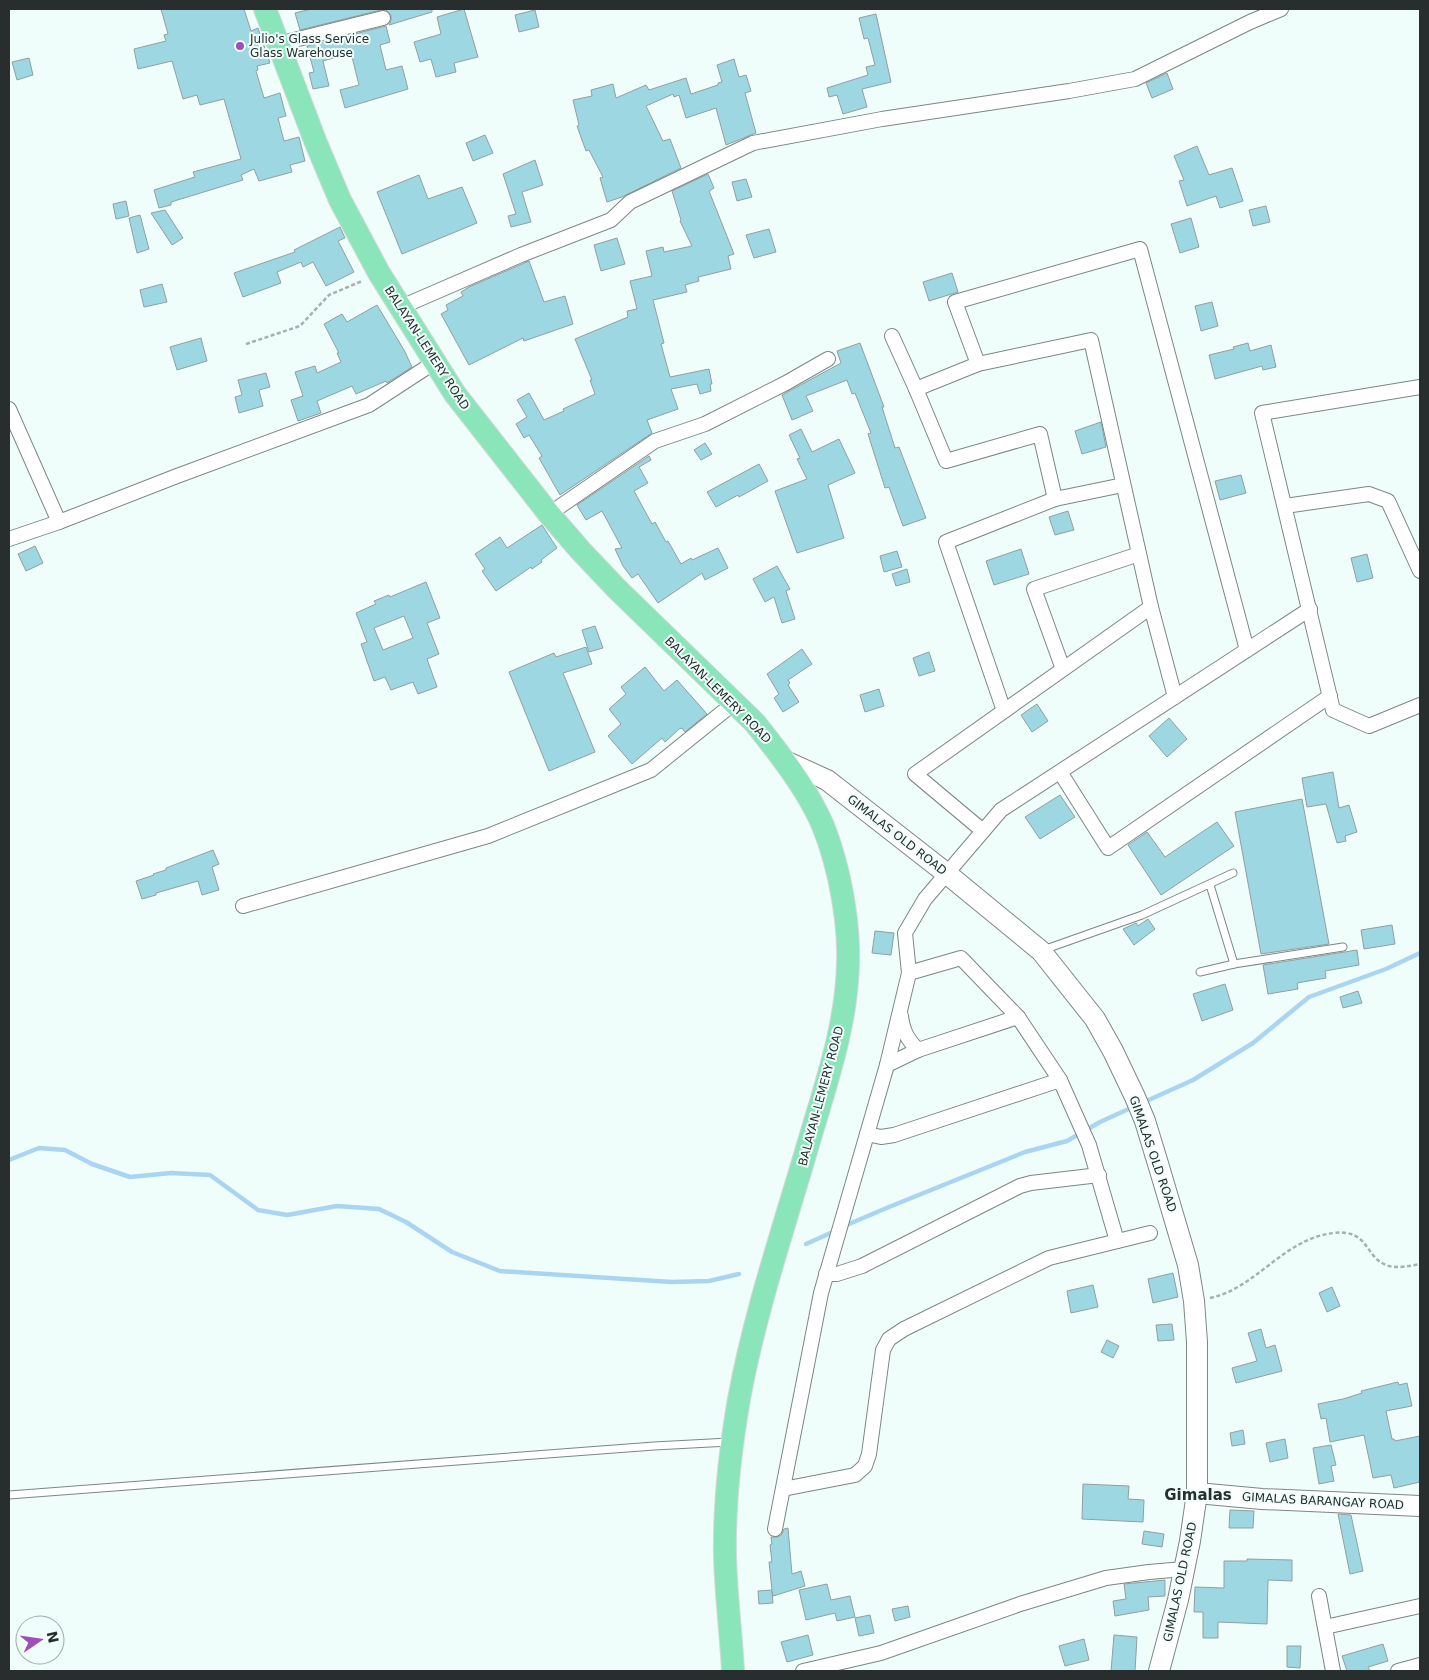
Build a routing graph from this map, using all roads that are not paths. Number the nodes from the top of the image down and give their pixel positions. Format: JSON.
{"nodes":[{"id":1,"x":265,"y":9,"type":"edge"},
{"id":2,"x":1281,"y":9,"type":"edge"},
{"id":3,"x":383,"y":18,"type":"dead end"},
{"id":4,"x":278,"y":44,"type":"junction"},
{"id":5,"x":401,"y":307,"type":"junction"},
{"id":6,"x":892,"y":336,"type":"dead end"},
{"id":7,"x":828,"y":359,"type":"dead end"},
{"id":8,"x":435,"y":362,"type":"junction"},
{"id":9,"x":978,"y":364,"type":"junction"},
{"id":10,"x":1420,"y":387,"type":"edge"},
{"id":11,"x":916,"y":389,"type":"junction"},
{"id":12,"x":9,"y":409,"type":"edge"},
{"id":13,"x":1123,"y":486,"type":"junction"},
{"id":14,"x":1055,"y":499,"type":"junction"},
{"id":15,"x":1284,"y":506,"type":"junction"},
{"id":16,"x":549,"y":514,"type":"junction"},
{"id":17,"x":59,"y":522,"type":"junction"},
{"id":18,"x":9,"y":539,"type":"edge"},
{"id":19,"x":1139,"y":554,"type":"junction"},
{"id":20,"x":1420,"y":571,"type":"edge"},
{"id":21,"x":1151,"y":608,"type":"junction"},
{"id":22,"x":1310,"y":609,"type":"junction"},
{"id":23,"x":1248,"y":650,"type":"junction"},
{"id":24,"x":1064,"y":669,"type":"junction"},
{"id":25,"x":1330,"y":696,"type":"junction"},
{"id":26,"x":1175,"y":697,"type":"junction"},
{"id":27,"x":734,"y":703,"type":"junction"},
{"id":28,"x":1420,"y":705,"type":"edge"},
{"id":29,"x":1004,"y":711,"type":"junction"},
{"id":30,"x":783,"y":760,"type":"junction"},
{"id":31,"x":1060,"y":772,"type":"junction"},
{"id":32,"x":983,"y":831,"type":"junction"},
{"id":33,"x":1233,"y":873,"type":"dead end"},
{"id":34,"x":946,"y":874,"type":"junction"},
{"id":35,"x":1210,"y":885,"type":"junction"},
{"id":36,"x":243,"y":906,"type":"dead end"},
{"id":37,"x":1342,"y":947,"type":"dead end"},
{"id":38,"x":1041,"y":951,"type":"junction"},
{"id":39,"x":1234,"y":964,"type":"junction"},
{"id":40,"x":908,"y":972,"type":"junction"},
{"id":41,"x":1200,"y":972,"type":"dead end"},
{"id":42,"x":900,"y":1010,"type":"junction"},
{"id":43,"x":1018,"y":1017,"type":"junction"},
{"id":44,"x":918,"y":1050,"type":"junction"},
{"id":45,"x":887,"y":1065,"type":"junction"},
{"id":46,"x":1060,"y":1080,"type":"junction"},
{"id":47,"x":867,"y":1134,"type":"junction"},
{"id":48,"x":1098,"y":1175,"type":"junction"},
{"id":49,"x":1150,"y":1233,"type":"dead end"},
{"id":50,"x":1117,"y":1241,"type":"junction"},
{"id":51,"x":826,"y":1274,"type":"junction"},
{"id":52,"x":733,"y":1442,"type":"junction"},
{"id":53,"x":782,"y":1489,"type":"junction"},
{"id":54,"x":1197,"y":1492,"type":"junction"},
{"id":55,"x":9,"y":1496,"type":"edge"},
{"id":56,"x":1420,"y":1506,"type":"edge"},
{"id":57,"x":775,"y":1529,"type":"dead end"},
{"id":58,"x":1184,"y":1569,"type":"junction"},
{"id":59,"x":1319,"y":1596,"type":"dead end"},
{"id":60,"x":1420,"y":1606,"type":"edge"},
{"id":61,"x":1325,"y":1627,"type":"junction"},
{"id":62,"x":1420,"y":1665,"type":"edge"},
{"id":63,"x":733,"y":1671,"type":"edge"},
{"id":64,"x":803,"y":1671,"type":"edge"},
{"id":65,"x":1159,"y":1671,"type":"edge"},
{"id":66,"x":1333,"y":1671,"type":"edge"},
{"id":67,"x":1398,"y":1671,"type":"edge"}],
"edges":[{"from":1,"to":4,"type":"main road","name":"BALAYAN-LEMERY ROAD"},
{"from":2,"to":5,"type":"street"},
{"from":3,"to":4,"type":"street"},
{"from":4,"to":5,"type":"main road","name":"BALAYAN-LEMERY ROAD"},
{"from":5,"to":8,"type":"main road","name":"BALAYAN-LEMERY ROAD"},
{"from":6,"to":11,"type":"street"},
{"from":7,"to":16,"type":"street"},
{"from":8,"to":16,"type":"main road","name":"BALAYAN-LEMERY ROAD"},
{"from":8,"to":17,"type":"street"},
{"from":9,"to":11,"type":"street"},
{"from":9,"to":13,"type":"street"},
{"from":9,"to":23,"type":"street"},
{"from":10,"to":15,"type":"street"},
{"from":11,"to":14,"type":"street"},
{"from":12,"to":17,"type":"street"},
{"from":13,"to":14,"type":"street"},
{"from":13,"to":19,"type":"street"},
{"from":14,"to":29,"type":"street"},
{"from":15,"to":20,"type":"street"},
{"from":15,"to":22,"type":"street"},
{"from":16,"to":27,"type":"main road","name":"BALAYAN-LEMERY ROAD"},
{"from":17,"to":18,"type":"street"},
{"from":19,"to":21,"type":"street"},
{"from":19,"to":24,"type":"street"},
{"from":21,"to":24,"type":"street"},
{"from":21,"to":26,"type":"street"},
{"from":22,"to":23,"type":"street"},
{"from":22,"to":25,"type":"street"},
{"from":23,"to":26,"type":"street"},
{"from":24,"to":29,"type":"street"},
{"from":25,"to":28,"type":"street"},
{"from":25,"to":31,"type":"street"},
{"from":26,"to":31,"type":"street"},
{"from":27,"to":30,"type":"main road","name":"BALAYAN-LEMERY ROAD"},
{"from":27,"to":36,"type":"street"},
{"from":29,"to":32,"type":"street"},
{"from":30,"to":34,"type":"street","name":"GIMALAS OLD ROAD"},
{"from":30,"to":52,"type":"main road","name":"BALAYAN-LEMERY ROAD"},
{"from":31,"to":32,"type":"street"},
{"from":32,"to":34,"type":"street"},
{"from":33,"to":35,"type":"lane"},
{"from":34,"to":38,"type":"street","name":"GIMALAS OLD ROAD"},
{"from":34,"to":40,"type":"street"},
{"from":35,"to":38,"type":"lane"},
{"from":35,"to":39,"type":"lane"},
{"from":37,"to":39,"type":"lane"},
{"from":38,"to":54,"type":"street","name":"GIMALAS OLD ROAD"},
{"from":39,"to":41,"type":"lane"},
{"from":40,"to":42,"type":"street"},
{"from":40,"to":43,"type":"street"},
{"from":42,"to":44,"type":"street"},
{"from":42,"to":45,"type":"street"},
{"from":43,"to":44,"type":"street"},
{"from":43,"to":46,"type":"street"},
{"from":44,"to":45,"type":"street"},
{"from":45,"to":47,"type":"street"},
{"from":46,"to":47,"type":"street"},
{"from":46,"to":48,"type":"street"},
{"from":47,"to":51,"type":"street"},
{"from":48,"to":50,"type":"street"},
{"from":48,"to":51,"type":"street"},
{"from":49,"to":50,"type":"street"},
{"from":50,"to":53,"type":"street"},
{"from":51,"to":53,"type":"street"},
{"from":52,"to":55,"type":"lane"},
{"from":52,"to":63,"type":"main road","name":"BALAYAN-LEMERY ROAD"},
{"from":53,"to":57,"type":"street"},
{"from":54,"to":56,"type":"street","name":"GIMALAS BARANGAY ROAD"},
{"from":54,"to":58,"type":"street","name":"GIMALAS OLD ROAD"},
{"from":58,"to":64,"type":"street"},
{"from":58,"to":65,"type":"street","name":"GIMALAS OLD ROAD"},
{"from":59,"to":61,"type":"street"},
{"from":60,"to":61,"type":"street"},
{"from":61,"to":66,"type":"street"},
{"from":62,"to":67,"type":"street"}]}
